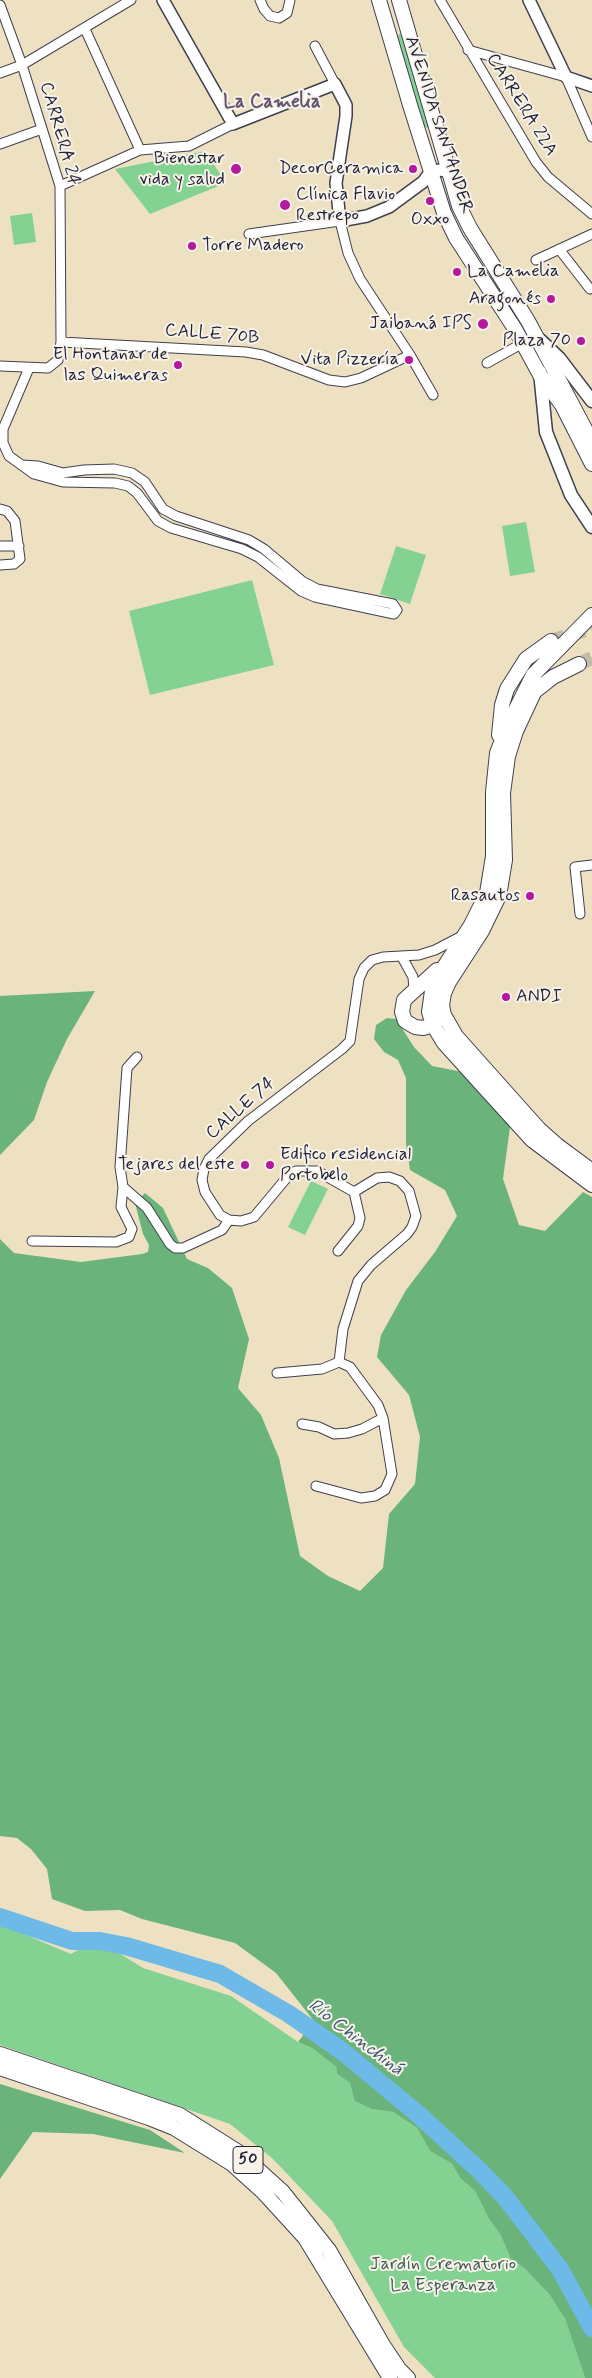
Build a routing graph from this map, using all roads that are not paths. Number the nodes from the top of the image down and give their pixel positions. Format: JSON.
{"nodes":[{"id":1,"x":131,"y":0,"type":"edge"},
{"id":2,"x":163,"y":0,"type":"edge"},
{"id":3,"x":260,"y":0,"type":"edge"},
{"id":4,"x":290,"y":0,"type":"edge"},
{"id":5,"x":380,"y":0,"type":"edge"},
{"id":6,"x":399,"y":0,"type":"edge"},
{"id":7,"x":440,"y":0,"type":"edge"},
{"id":8,"x":529,"y":0,"type":"edge"},
{"id":9,"x":0,"y":5,"type":"edge"},
{"id":10,"x":85,"y":29,"type":"junction"},
{"id":11,"x":315,"y":46,"type":"dead end"},
{"id":12,"x":468,"y":50,"type":"junction"},
{"id":13,"x":22,"y":65,"type":"junction"},
{"id":14,"x":0,"y":73,"type":"edge"},
{"id":15,"x":566,"y":77,"type":"junction"},
{"id":16,"x":335,"y":84,"type":"junction"},
{"id":17,"x":592,"y":86,"type":"edge"},
{"id":18,"x":233,"y":124,"type":"junction"},
{"id":19,"x":42,"y":129,"type":"junction"},
{"id":20,"x":592,"y":137,"type":"edge"},
{"id":21,"x":0,"y":144,"type":"edge"},
{"id":22,"x":140,"y":150,"type":"junction"},
{"id":23,"x":448,"y":172,"type":"junction"},
{"id":24,"x":430,"y":178,"type":"junction"},
{"id":25,"x":60,"y":186,"type":"junction"},
{"id":26,"x":592,"y":214,"type":"edge"},
{"id":27,"x":340,"y":221,"type":"junction"},
{"id":28,"x":249,"y":234,"type":"dead end"},
{"id":29,"x":592,"y":234,"type":"edge"},
{"id":30,"x":559,"y":249,"type":"junction"},
{"id":31,"x":536,"y":260,"type":"dead end"},
{"id":32,"x":590,"y":289,"type":"dead end"},
{"id":33,"x":535,"y":334,"type":"junction"},
{"id":34,"x":61,"y":342,"type":"junction"},
{"id":35,"x":523,"y":343,"type":"junction"},
{"id":36,"x":410,"y":355,"type":"junction"},
{"id":37,"x":487,"y":363,"type":"dead end"},
{"id":38,"x":0,"y":366,"type":"edge"},
{"id":39,"x":29,"y":368,"type":"junction"},
{"id":40,"x":540,"y":372,"type":"junction"},
{"id":41,"x":433,"y":395,"type":"dead end"},
{"id":42,"x":592,"y":401,"type":"edge"},
{"id":43,"x":592,"y":442,"type":"edge"},
{"id":44,"x":592,"y":464,"type":"edge"},
{"id":45,"x":22,"y":465,"type":"junction"},
{"id":46,"x":0,"y":509,"type":"edge"},
{"id":47,"x":592,"y":527,"type":"edge"},
{"id":48,"x":0,"y":546,"type":"edge"},
{"id":49,"x":19,"y":546,"type":"junction"},
{"id":50,"x":0,"y":565,"type":"edge"},
{"id":51,"x":592,"y":615,"type":"edge"},
{"id":52,"x":592,"y":628,"type":"edge"},
{"id":53,"x":551,"y":641,"type":"tunnel mouth"},
{"id":54,"x":579,"y":664,"type":"tunnel mouth"},
{"id":55,"x":534,"y":692,"type":"junction"},
{"id":56,"x":497,"y":753,"type":"junction"},
{"id":57,"x":592,"y":865,"type":"edge"},
{"id":58,"x":580,"y":914,"type":"dead end"},
{"id":59,"x":463,"y":936,"type":"junction"},
{"id":60,"x":402,"y":957,"type":"junction"},
{"id":61,"x":443,"y":965,"type":"junction"},
{"id":62,"x":414,"y":990,"type":"junction"},
{"id":63,"x":444,"y":1015,"type":"junction"},
{"id":64,"x":433,"y":1026,"type":"junction"},
{"id":65,"x":137,"y":1057,"type":"dead end"},
{"id":66,"x":592,"y":1170,"type":"edge"},
{"id":67,"x":592,"y":1185,"type":"edge"},
{"id":68,"x":123,"y":1187,"type":"junction"},
{"id":69,"x":354,"y":1192,"type":"junction"},
{"id":70,"x":229,"y":1220,"type":"junction"},
{"id":71,"x":32,"y":1241,"type":"dead end"},
{"id":72,"x":338,"y":1250,"type":"dead end"},
{"id":73,"x":339,"y":1362,"type":"junction"},
{"id":74,"x":277,"y":1373,"type":"dead end"},
{"id":75,"x":383,"y":1418,"type":"junction"},
{"id":76,"x":302,"y":1424,"type":"dead end"},
{"id":77,"x":316,"y":1486,"type":"dead end"},
{"id":78,"x":0,"y":2054,"type":"edge"},
{"id":79,"x":0,"y":2068,"type":"edge"},
{"id":80,"x":390,"y":2378,"type":"edge"},
{"id":81,"x":408,"y":2378,"type":"edge"}],
"edges":[{"from":1,"to":10,"type":"street"},
{"from":2,"to":18,"type":"street"},
{"from":3,"to":4,"type":"street"},
{"from":5,"to":24,"type":"main road","name":"AVENIDA SANTANDER"},
{"from":6,"to":23,"type":"main road","name":"AVENIDA SANTANDER"},
{"from":7,"to":12,"type":"street","name":"CARRERA 22A"},
{"from":8,"to":15,"type":"street"},
{"from":9,"to":13,"type":"street","name":"CARRERA 24"},
{"from":10,"to":13,"type":"street"},
{"from":10,"to":22,"type":"street"},
{"from":11,"to":16,"type":"street"},
{"from":12,"to":15,"type":"street"},
{"from":12,"to":26,"type":"street","name":"CARRERA 22A"},
{"from":13,"to":14,"type":"street"},
{"from":13,"to":19,"type":"street","name":"CARRERA 24"},
{"from":15,"to":17,"type":"street"},
{"from":15,"to":20,"type":"street"},
{"from":16,"to":18,"type":"street"},
{"from":16,"to":27,"type":"street"},
{"from":18,"to":22,"type":"street"},
{"from":19,"to":21,"type":"street"},
{"from":19,"to":25,"type":"street","name":"CARRERA 24"},
{"from":22,"to":25,"type":"street"},
{"from":23,"to":24,"type":"street"},
{"from":23,"to":33,"type":"main road","name":"AVENIDA SANTANDER"},
{"from":24,"to":27,"type":"street"},
{"from":24,"to":35,"type":"main road","name":"AVENIDA SANTANDER"},
{"from":25,"to":34,"type":"street","name":"CARRERA 24"},
{"from":27,"to":28,"type":"street"},
{"from":27,"to":36,"type":"street"},
{"from":29,"to":30,"type":"street"},
{"from":30,"to":31,"type":"street"},
{"from":30,"to":32,"type":"street"},
{"from":33,"to":42,"type":"main road","name":"AVENIDA SANTANDER"},
{"from":33,"to":43,"type":"main road"},
{"from":34,"to":36,"type":"street","name":"CALLE 70B"},
{"from":34,"to":39,"type":"street","name":"CARRERA 24"},
{"from":35,"to":37,"type":"street"},
{"from":35,"to":40,"type":"main road","name":"AVENIDA SANTANDER"},
{"from":36,"to":41,"type":"street"},
{"from":38,"to":39,"type":"street"},
{"from":39,"to":45,"type":"street"},
{"from":40,"to":44,"type":"main road"},
{"from":40,"to":47,"type":"main road","name":"AVENIDA SANTANDER"},
{"from":45,"to":45,"type":"street"},
{"from":46,"to":49,"type":"street"},
{"from":48,"to":49,"type":"street"},
{"from":49,"to":50,"type":"street"},
{"from":51,"to":56,"type":"main road"},
{"from":52,"to":55,"type":"main road"},
{"from":53,"to":56,"type":"main road"},
{"from":54,"to":55,"type":"main road"},
{"from":55,"to":63,"type":"main road"},
{"from":56,"to":59,"type":"main road"},
{"from":57,"to":58,"type":"street"},
{"from":59,"to":60,"type":"street","name":"CALLE 74"},
{"from":59,"to":61,"type":"main road"},
{"from":60,"to":62,"type":"street"},
{"from":60,"to":70,"type":"street","name":"CALLE 74"},
{"from":61,"to":62,"type":"main road"},
{"from":61,"to":64,"type":"main road"},
{"from":62,"to":64,"type":"main road"},
{"from":63,"to":64,"type":"main road"},
{"from":63,"to":66,"type":"main road"},
{"from":64,"to":67,"type":"main road"},
{"from":65,"to":68,"type":"street"},
{"from":68,"to":70,"type":"street"},
{"from":68,"to":71,"type":"street"},
{"from":69,"to":70,"type":"street"},
{"from":69,"to":72,"type":"street"},
{"from":69,"to":73,"type":"street"},
{"from":73,"to":74,"type":"street"},
{"from":73,"to":75,"type":"street"},
{"from":75,"to":76,"type":"street"},
{"from":75,"to":77,"type":"street"},
{"from":78,"to":81,"type":"main road","number":"50"},
{"from":79,"to":80,"type":"main road","number":"50"}]}
